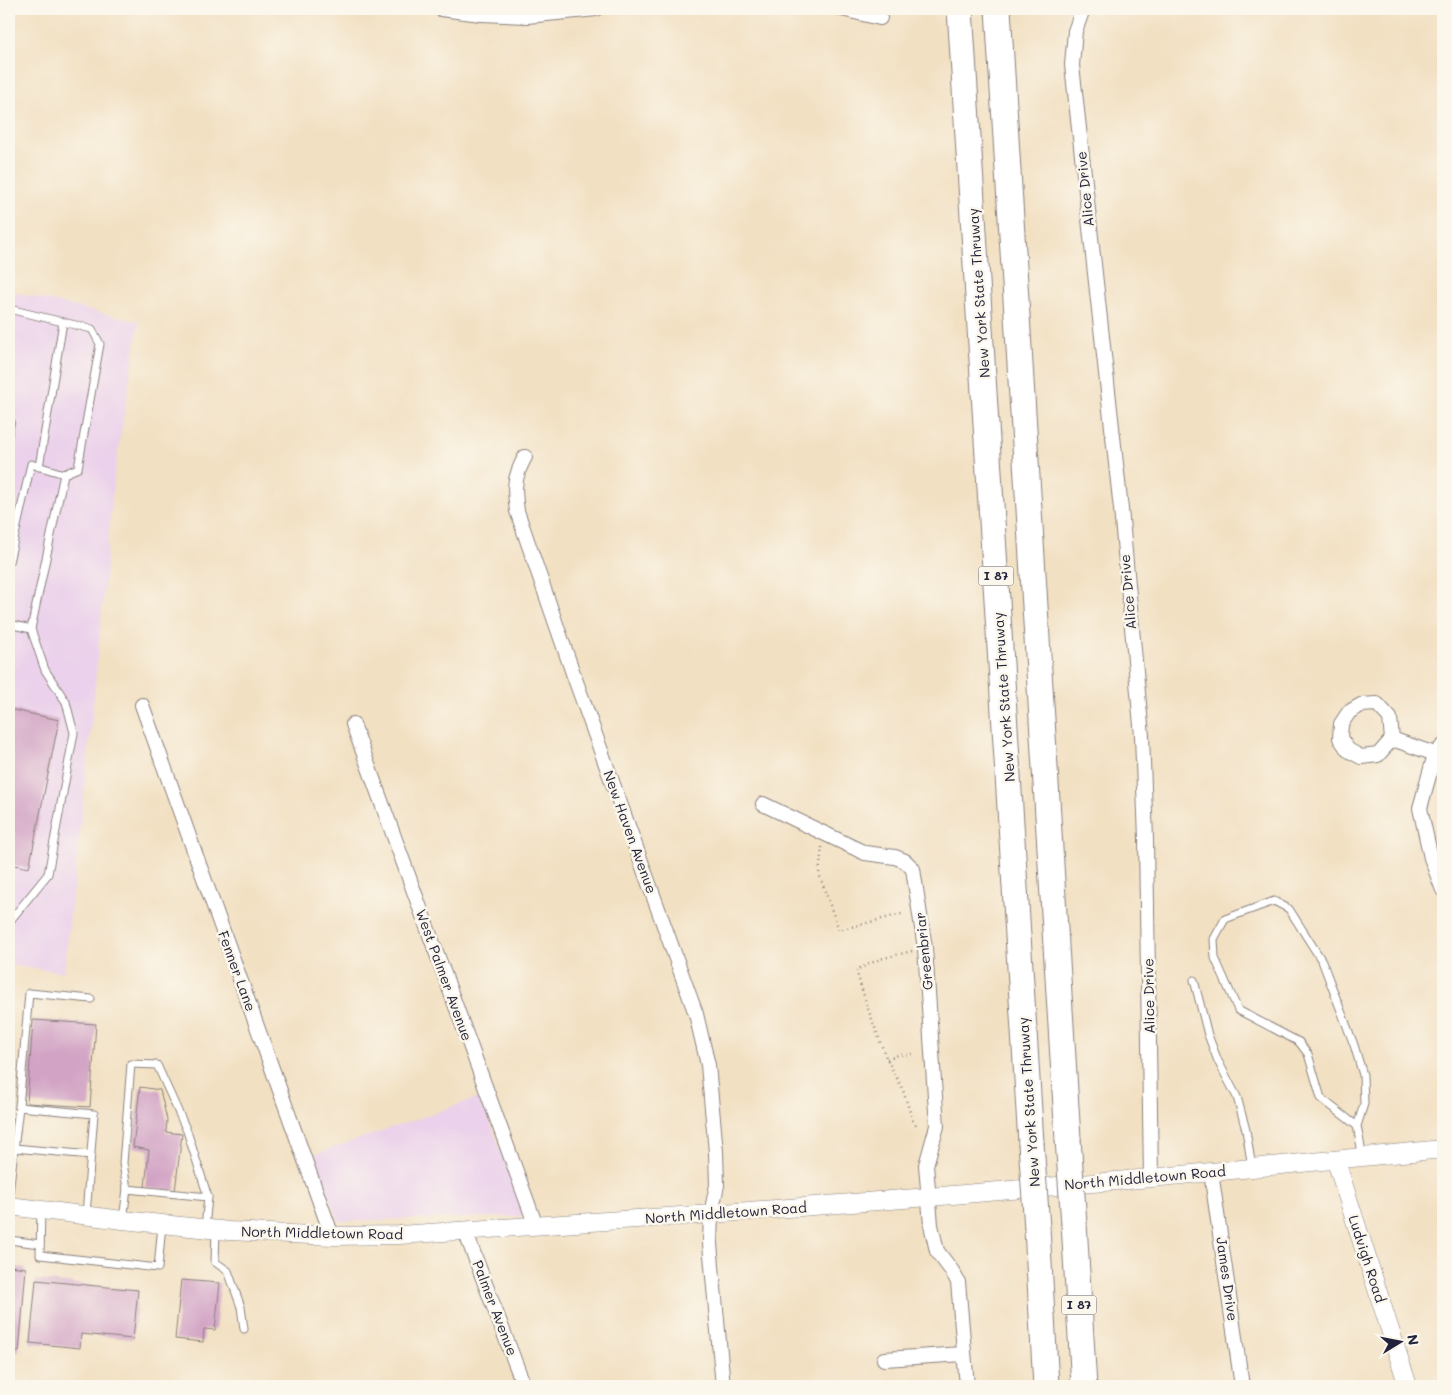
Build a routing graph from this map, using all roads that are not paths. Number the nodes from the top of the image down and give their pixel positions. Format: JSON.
{"nodes":[{"id":1,"x":441,"y":9,"type":"edge"},
{"id":2,"x":596,"y":9,"type":"edge"},
{"id":3,"x":842,"y":9,"type":"edge"},
{"id":4,"x":960,"y":9,"type":"edge"},
{"id":5,"x":998,"y":9,"type":"edge"},
{"id":6,"x":1083,"y":9,"type":"edge"},
{"id":7,"x":880,"y":18,"type":"dead end"},
{"id":8,"x":9,"y":309,"type":"edge"},
{"id":9,"x":63,"y":322,"type":"junction"},
{"id":10,"x":525,"y":457,"type":"dead end"},
{"id":11,"x":39,"y":467,"type":"junction"},
{"id":12,"x":64,"y":474,"type":"junction"},
{"id":13,"x":9,"y":562,"type":"edge"},
{"id":14,"x":9,"y":624,"type":"edge"},
{"id":15,"x":31,"y":629,"type":"junction"},
{"id":16,"x":142,"y":705,"type":"dead end"},
{"id":17,"x":352,"y":724,"type":"dead end"},
{"id":18,"x":1392,"y":739,"type":"dead end"},
{"id":19,"x":1439,"y":750,"type":"edge"},
{"id":20,"x":763,"y":804,"type":"dead end"},
{"id":21,"x":1443,"y":890,"type":"edge"},
{"id":22,"x":9,"y":922,"type":"edge"},
{"id":23,"x":1194,"y":980,"type":"dead end"},
{"id":24,"x":91,"y":999,"type":"dead end"},
{"id":25,"x":19,"y":1107,"type":"junction"},
{"id":26,"x":1358,"y":1126,"type":"junction"},
{"id":27,"x":14,"y":1148,"type":"junction"},
{"id":28,"x":1443,"y":1149,"type":"edge"},
{"id":29,"x":91,"y":1155,"type":"junction"},
{"id":30,"x":1363,"y":1158,"type":"junction"},
{"id":31,"x":1336,"y":1160,"type":"junction"},
{"id":32,"x":1252,"y":1169,"type":"junction"},
{"id":33,"x":1211,"y":1172,"type":"junction"},
{"id":34,"x":1151,"y":1178,"type":"junction"},
{"id":35,"x":127,"y":1189,"type":"junction"},
{"id":36,"x":9,"y":1193,"type":"edge"},
{"id":37,"x":208,"y":1197,"type":"junction"},
{"id":38,"x":929,"y":1198,"type":"junction"},
{"id":39,"x":9,"y":1206,"type":"edge"},
{"id":40,"x":41,"y":1210,"type":"junction"},
{"id":41,"x":711,"y":1214,"type":"junction"},
{"id":42,"x":86,"y":1215,"type":"junction"},
{"id":43,"x":123,"y":1220,"type":"junction"},
{"id":44,"x":162,"y":1224,"type":"junction"},
{"id":45,"x":536,"y":1226,"type":"junction"},
{"id":46,"x":210,"y":1229,"type":"junction"},
{"id":47,"x":465,"y":1231,"type":"junction"},
{"id":48,"x":332,"y":1236,"type":"junction"},
{"id":49,"x":9,"y":1240,"type":"edge"},
{"id":50,"x":40,"y":1244,"type":"junction"},
{"id":51,"x":244,"y":1329,"type":"dead end"},
{"id":52,"x":964,"y":1354,"type":"junction"},
{"id":53,"x":884,"y":1359,"type":"dead end"},
{"id":54,"x":524,"y":1386,"type":"edge"},
{"id":55,"x":723,"y":1386,"type":"edge"},
{"id":56,"x":967,"y":1386,"type":"edge"},
{"id":57,"x":1046,"y":1386,"type":"edge"},
{"id":58,"x":1084,"y":1386,"type":"edge"},
{"id":59,"x":1242,"y":1386,"type":"edge"},
{"id":60,"x":1408,"y":1386,"type":"edge"}],
"edges":[{"from":1,"to":2,"type":"street"},
{"from":3,"to":7,"type":"street"},
{"from":4,"to":57,"type":"highway","name":"New York State Thruway","number":"I 87","bridge":true},
{"from":5,"to":58,"type":"highway","number":"I 87","bridge":true},
{"from":6,"to":34,"type":"street","name":"Alice Drive"},
{"from":8,"to":9,"type":"lane"},
{"from":9,"to":11,"type":"lane"},
{"from":9,"to":12,"type":"lane"},
{"from":10,"to":41,"type":"street","name":"New Haven Avenue"},
{"from":11,"to":12,"type":"lane"},
{"from":11,"to":13,"type":"lane"},
{"from":12,"to":15,"type":"lane"},
{"from":14,"to":15,"type":"lane"},
{"from":15,"to":22,"type":"lane"},
{"from":16,"to":48,"type":"street","name":"Fenner Lane"},
{"from":17,"to":45,"type":"street","name":"West Palmer Avenue"},
{"from":18,"to":19,"type":"street"},
{"from":19,"to":21,"type":"street"},
{"from":20,"to":38,"type":"street","name":"Greenbriar"},
{"from":23,"to":32,"type":"lane"},
{"from":24,"to":25,"type":"lane"},
{"from":25,"to":27,"type":"lane"},
{"from":25,"to":29,"type":"lane"},
{"from":26,"to":26,"type":"lane"},
{"from":26,"to":30,"type":"lane"},
{"from":27,"to":29,"type":"lane"},
{"from":27,"to":36,"type":"lane"},
{"from":28,"to":30,"type":"street","name":"North Middletown Road"},
{"from":29,"to":42,"type":"lane"},
{"from":30,"to":31,"type":"street","name":"North Middletown Road"},
{"from":31,"to":32,"type":"street","name":"North Middletown Road"},
{"from":31,"to":60,"type":"street","name":"Ludvigh Road"},
{"from":32,"to":33,"type":"street","name":"North Middletown Road"},
{"from":33,"to":34,"type":"street","name":"North Middletown Road"},
{"from":33,"to":59,"type":"street","name":"James Drive"},
{"from":34,"to":38,"type":"street","name":"North Middletown Road"},
{"from":35,"to":37,"type":"lane"},
{"from":35,"to":37,"type":"lane"},
{"from":35,"to":43,"type":"lane"},
{"from":37,"to":46,"type":"lane"},
{"from":38,"to":41,"type":"street","name":"North Middletown Road"},
{"from":38,"to":52,"type":"street","name":"Greenbriar"},
{"from":39,"to":40,"type":"street","name":"North Middletown Road"},
{"from":40,"to":42,"type":"street","name":"North Middletown Road"},
{"from":40,"to":50,"type":"lane"},
{"from":41,"to":45,"type":"street","name":"North Middletown Road"},
{"from":41,"to":55,"type":"street","name":"New Haven Avenue"},
{"from":42,"to":43,"type":"street","name":"North Middletown Road"},
{"from":43,"to":44,"type":"street","name":"North Middletown Road"},
{"from":44,"to":46,"type":"street","name":"North Middletown Road"},
{"from":44,"to":50,"type":"lane"},
{"from":45,"to":47,"type":"street","name":"North Middletown Road"},
{"from":46,"to":48,"type":"street","name":"North Middletown Road"},
{"from":46,"to":51,"type":"lane"},
{"from":47,"to":48,"type":"street","name":"North Middletown Road"},
{"from":47,"to":54,"type":"street","name":"Palmer Avenue"},
{"from":49,"to":50,"type":"lane"},
{"from":52,"to":53,"type":"street"},
{"from":52,"to":56,"type":"street","name":"Greenbriar"}]}
